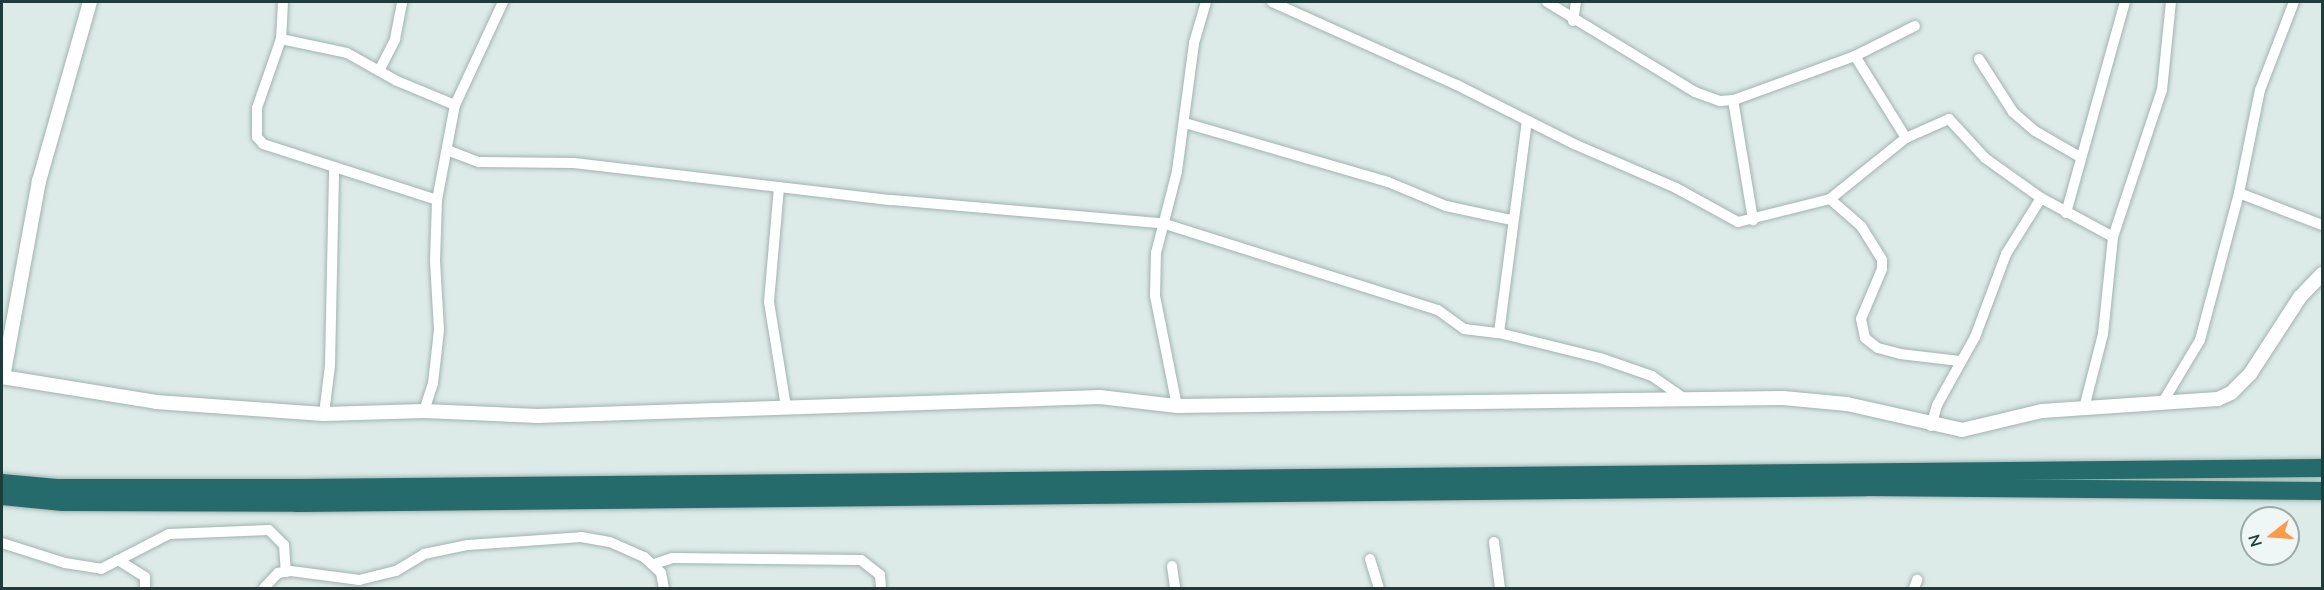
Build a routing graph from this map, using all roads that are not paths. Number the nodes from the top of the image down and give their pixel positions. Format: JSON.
{"nodes":[{"id":1,"x":90,"y":2,"type":"edge"},
{"id":2,"x":283,"y":2,"type":"edge"},
{"id":3,"x":402,"y":2,"type":"edge"},
{"id":4,"x":503,"y":2,"type":"edge"},
{"id":5,"x":1206,"y":2,"type":"edge"},
{"id":6,"x":1272,"y":2,"type":"edge"},
{"id":7,"x":1547,"y":2,"type":"edge"},
{"id":8,"x":1576,"y":2,"type":"edge"},
{"id":9,"x":2125,"y":2,"type":"edge"},
{"id":10,"x":2171,"y":2,"type":"edge"},
{"id":11,"x":2294,"y":2,"type":"edge"},
{"id":12,"x":1573,"y":21,"type":"junction"},
{"id":13,"x":1915,"y":26,"type":"dead end"},
{"id":14,"x":281,"y":39,"type":"junction"},
{"id":15,"x":1855,"y":56,"type":"junction"},
{"id":16,"x":1979,"y":58,"type":"dead end"},
{"id":17,"x":379,"y":71,"type":"junction"},
{"id":18,"x":1733,"y":100,"type":"junction"},
{"id":19,"x":455,"y":105,"type":"junction"},
{"id":20,"x":1527,"y":121,"type":"junction"},
{"id":21,"x":1185,"y":123,"type":"junction"},
{"id":22,"x":1906,"y":138,"type":"junction"},
{"id":23,"x":447,"y":150,"type":"junction"},
{"id":24,"x":2080,"y":157,"type":"junction"},
{"id":25,"x":334,"y":168,"type":"junction"},
{"id":26,"x":778,"y":187,"type":"junction"},
{"id":27,"x":2239,"y":193,"type":"junction"},
{"id":28,"x":2041,"y":198,"type":"junction"},
{"id":29,"x":1830,"y":199,"type":"junction"},
{"id":30,"x":437,"y":200,"type":"junction"},
{"id":31,"x":2066,"y":213,"type":"junction"},
{"id":32,"x":1512,"y":220,"type":"junction"},
{"id":33,"x":1753,"y":220,"type":"junction"},
{"id":34,"x":1162,"y":223,"type":"junction"},
{"id":35,"x":2322,"y":225,"type":"edge"},
{"id":36,"x":2113,"y":237,"type":"junction"},
{"id":37,"x":2322,"y":274,"type":"edge"},
{"id":38,"x":1499,"y":333,"type":"junction"},
{"id":39,"x":1960,"y":361,"type":"junction"},
{"id":40,"x":2,"y":377,"type":"edge"},
{"id":41,"x":1684,"y":398,"type":"junction"},
{"id":42,"x":2164,"y":400,"type":"junction"},
{"id":43,"x":1177,"y":406,"type":"junction"},
{"id":44,"x":786,"y":407,"type":"junction"},
{"id":45,"x":2084,"y":408,"type":"junction"},
{"id":46,"x":424,"y":411,"type":"junction"},
{"id":47,"x":324,"y":414,"type":"junction"},
{"id":48,"x":1931,"y":426,"type":"junction"},
{"id":49,"x":2322,"y":468,"type":"edge"},
{"id":50,"x":2,"y":483,"type":"edge"},
{"id":51,"x":2322,"y":491,"type":"edge"},
{"id":52,"x":2,"y":496,"type":"edge"},
{"id":53,"x":1494,"y":542,"type":"dead end"},
{"id":54,"x":2,"y":543,"type":"edge"},
{"id":55,"x":1370,"y":559,"type":"dead end"},
{"id":56,"x":118,"y":560,"type":"junction"},
{"id":57,"x":654,"y":564,"type":"junction"},
{"id":58,"x":1172,"y":566,"type":"dead end"},
{"id":59,"x":286,"y":572,"type":"junction"},
{"id":60,"x":145,"y":588,"type":"edge"},
{"id":61,"x":264,"y":588,"type":"edge"},
{"id":62,"x":664,"y":588,"type":"edge"},
{"id":63,"x":881,"y":588,"type":"edge"},
{"id":64,"x":1175,"y":588,"type":"edge"},
{"id":65,"x":1379,"y":588,"type":"edge"},
{"id":66,"x":1500,"y":588,"type":"edge"}],
"edges":[{"from":1,"to":40,"type":"street"},
{"from":2,"to":14,"type":"street"},
{"from":3,"to":17,"type":"street"},
{"from":4,"to":19,"type":"street"},
{"from":5,"to":21,"type":"street"},
{"from":6,"to":20,"type":"street"},
{"from":7,"to":12,"type":"street"},
{"from":8,"to":12,"type":"street"},
{"from":9,"to":24,"type":"street"},
{"from":10,"to":36,"type":"street"},
{"from":11,"to":27,"type":"street"},
{"from":12,"to":18,"type":"street"},
{"from":13,"to":15,"type":"street"},
{"from":14,"to":17,"type":"street"},
{"from":14,"to":25,"type":"street"},
{"from":15,"to":18,"type":"street"},
{"from":15,"to":22,"type":"street"},
{"from":16,"to":24,"type":"street"},
{"from":17,"to":19,"type":"street"},
{"from":18,"to":33,"type":"street"},
{"from":19,"to":23,"type":"street"},
{"from":20,"to":32,"type":"street"},
{"from":20,"to":33,"type":"street"},
{"from":21,"to":32,"type":"street"},
{"from":21,"to":34,"type":"street"},
{"from":22,"to":28,"type":"street"},
{"from":22,"to":29,"type":"street"},
{"from":23,"to":26,"type":"street"},
{"from":23,"to":30,"type":"street"},
{"from":24,"to":31,"type":"street"},
{"from":25,"to":30,"type":"street"},
{"from":25,"to":47,"type":"street"},
{"from":26,"to":34,"type":"street"},
{"from":26,"to":44,"type":"street"},
{"from":27,"to":35,"type":"street"},
{"from":27,"to":42,"type":"street"},
{"from":28,"to":31,"type":"street"},
{"from":28,"to":39,"type":"street"},
{"from":29,"to":33,"type":"street"},
{"from":29,"to":39,"type":"street"},
{"from":30,"to":46,"type":"street"},
{"from":31,"to":36,"type":"street"},
{"from":32,"to":38,"type":"street"},
{"from":34,"to":38,"type":"street"},
{"from":34,"to":43,"type":"street"},
{"from":36,"to":45,"type":"street"},
{"from":37,"to":42,"type":"street"},
{"from":38,"to":41,"type":"street"},
{"from":39,"to":48,"type":"street"},
{"from":40,"to":47,"type":"street"},
{"from":41,"to":43,"type":"street"},
{"from":41,"to":48,"type":"street"},
{"from":42,"to":45,"type":"street"},
{"from":43,"to":44,"type":"street"},
{"from":44,"to":46,"type":"street"},
{"from":45,"to":48,"type":"street"},
{"from":46,"to":47,"type":"street"},
{"from":49,"to":50,"type":"highway"},
{"from":51,"to":52,"type":"highway"},
{"from":53,"to":66,"type":"street"},
{"from":54,"to":56,"type":"street"},
{"from":55,"to":65,"type":"street"},
{"from":56,"to":59,"type":"street"},
{"from":56,"to":60,"type":"street"},
{"from":57,"to":59,"type":"street"},
{"from":57,"to":62,"type":"street"},
{"from":57,"to":63,"type":"street"},
{"from":58,"to":64,"type":"street"},
{"from":59,"to":61,"type":"street"}]}
